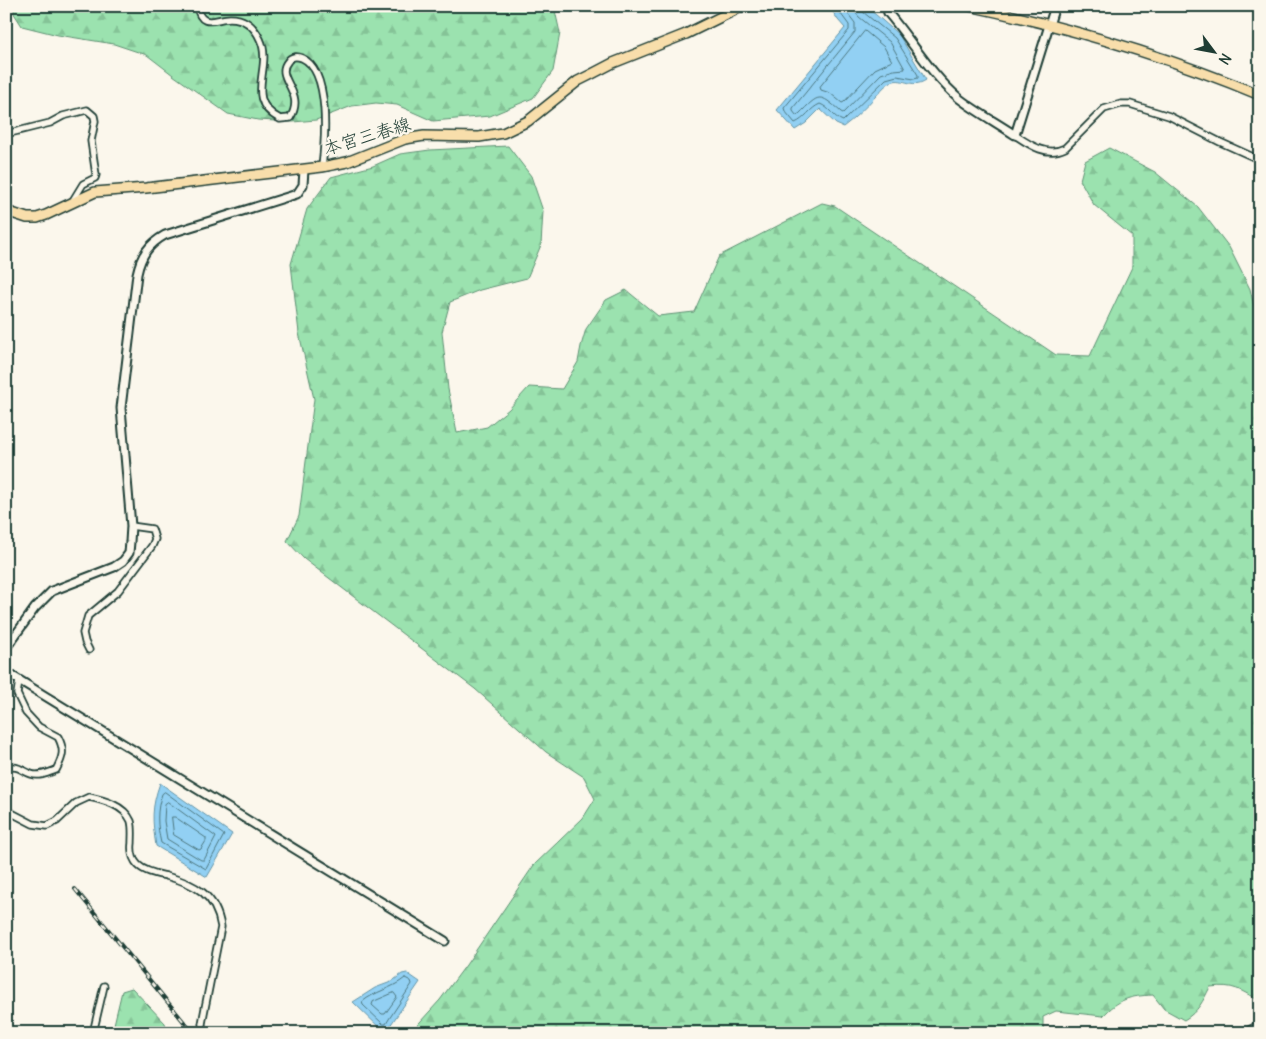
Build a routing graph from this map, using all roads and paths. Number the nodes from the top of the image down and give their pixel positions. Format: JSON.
{"nodes":[{"id":1,"x":197,"y":6,"type":"edge"},
{"id":2,"x":743,"y":6,"type":"edge"},
{"id":3,"x":886,"y":6,"type":"edge"},
{"id":4,"x":969,"y":6,"type":"edge"},
{"id":5,"x":1055,"y":6,"type":"edge"},
{"id":6,"x":1049,"y":25,"type":"junction"},
{"id":7,"x":1260,"y":95,"type":"edge"},
{"id":8,"x":6,"y":134,"type":"edge"},
{"id":9,"x":1015,"y":135,"type":"junction"},
{"id":10,"x":1260,"y":160,"type":"edge"},
{"id":11,"x":322,"y":167,"type":"junction"},
{"id":12,"x":304,"y":170,"type":"junction"},
{"id":13,"x":72,"y":202,"type":"junction"},
{"id":14,"x":6,"y":211,"type":"edge"},
{"id":15,"x":131,"y":526,"type":"junction"},
{"id":16,"x":6,"y":648,"type":"edge"},
{"id":17,"x":89,"y":650,"type":"dead end"},
{"id":18,"x":6,"y":672,"type":"edge"},
{"id":19,"x":19,"y":681,"type":"junction"},
{"id":20,"x":6,"y":768,"type":"edge"},
{"id":21,"x":6,"y":810,"type":"edge"},
{"id":22,"x":445,"y":941,"type":"dead end"},
{"id":23,"x":104,"y":986,"type":"dead end"},
{"id":24,"x":1260,"y":1025,"type":"edge"},
{"id":25,"x":93,"y":1033,"type":"edge"},
{"id":26,"x":203,"y":1033,"type":"edge"},
{"id":27,"x":1246,"y":1033,"type":"edge"}],
"edges":[{"from":1,"to":11,"type":"street"},
{"from":2,"to":11,"type":"main road","name":"本宮三春線"},
{"from":3,"to":9,"type":"street"},
{"from":4,"to":6,"type":"main road"},
{"from":5,"to":6,"type":"street"},
{"from":6,"to":7,"type":"main road"},
{"from":6,"to":9,"type":"street"},
{"from":8,"to":13,"type":"street"},
{"from":9,"to":10,"type":"street"},
{"from":11,"to":12,"type":"main road","name":"本宮三春線"},
{"from":12,"to":13,"type":"main road","name":"本宮三春線"},
{"from":12,"to":15,"type":"street"},
{"from":13,"to":14,"type":"main road","name":"本宮三春線"},
{"from":15,"to":16,"type":"street"},
{"from":15,"to":17,"type":"street"},
{"from":18,"to":19,"type":"street"},
{"from":19,"to":20,"type":"street"},
{"from":19,"to":22,"type":"street"},
{"from":21,"to":26,"type":"street"},
{"from":23,"to":25,"type":"street"},
{"from":24,"to":27,"type":"main road"}]}
